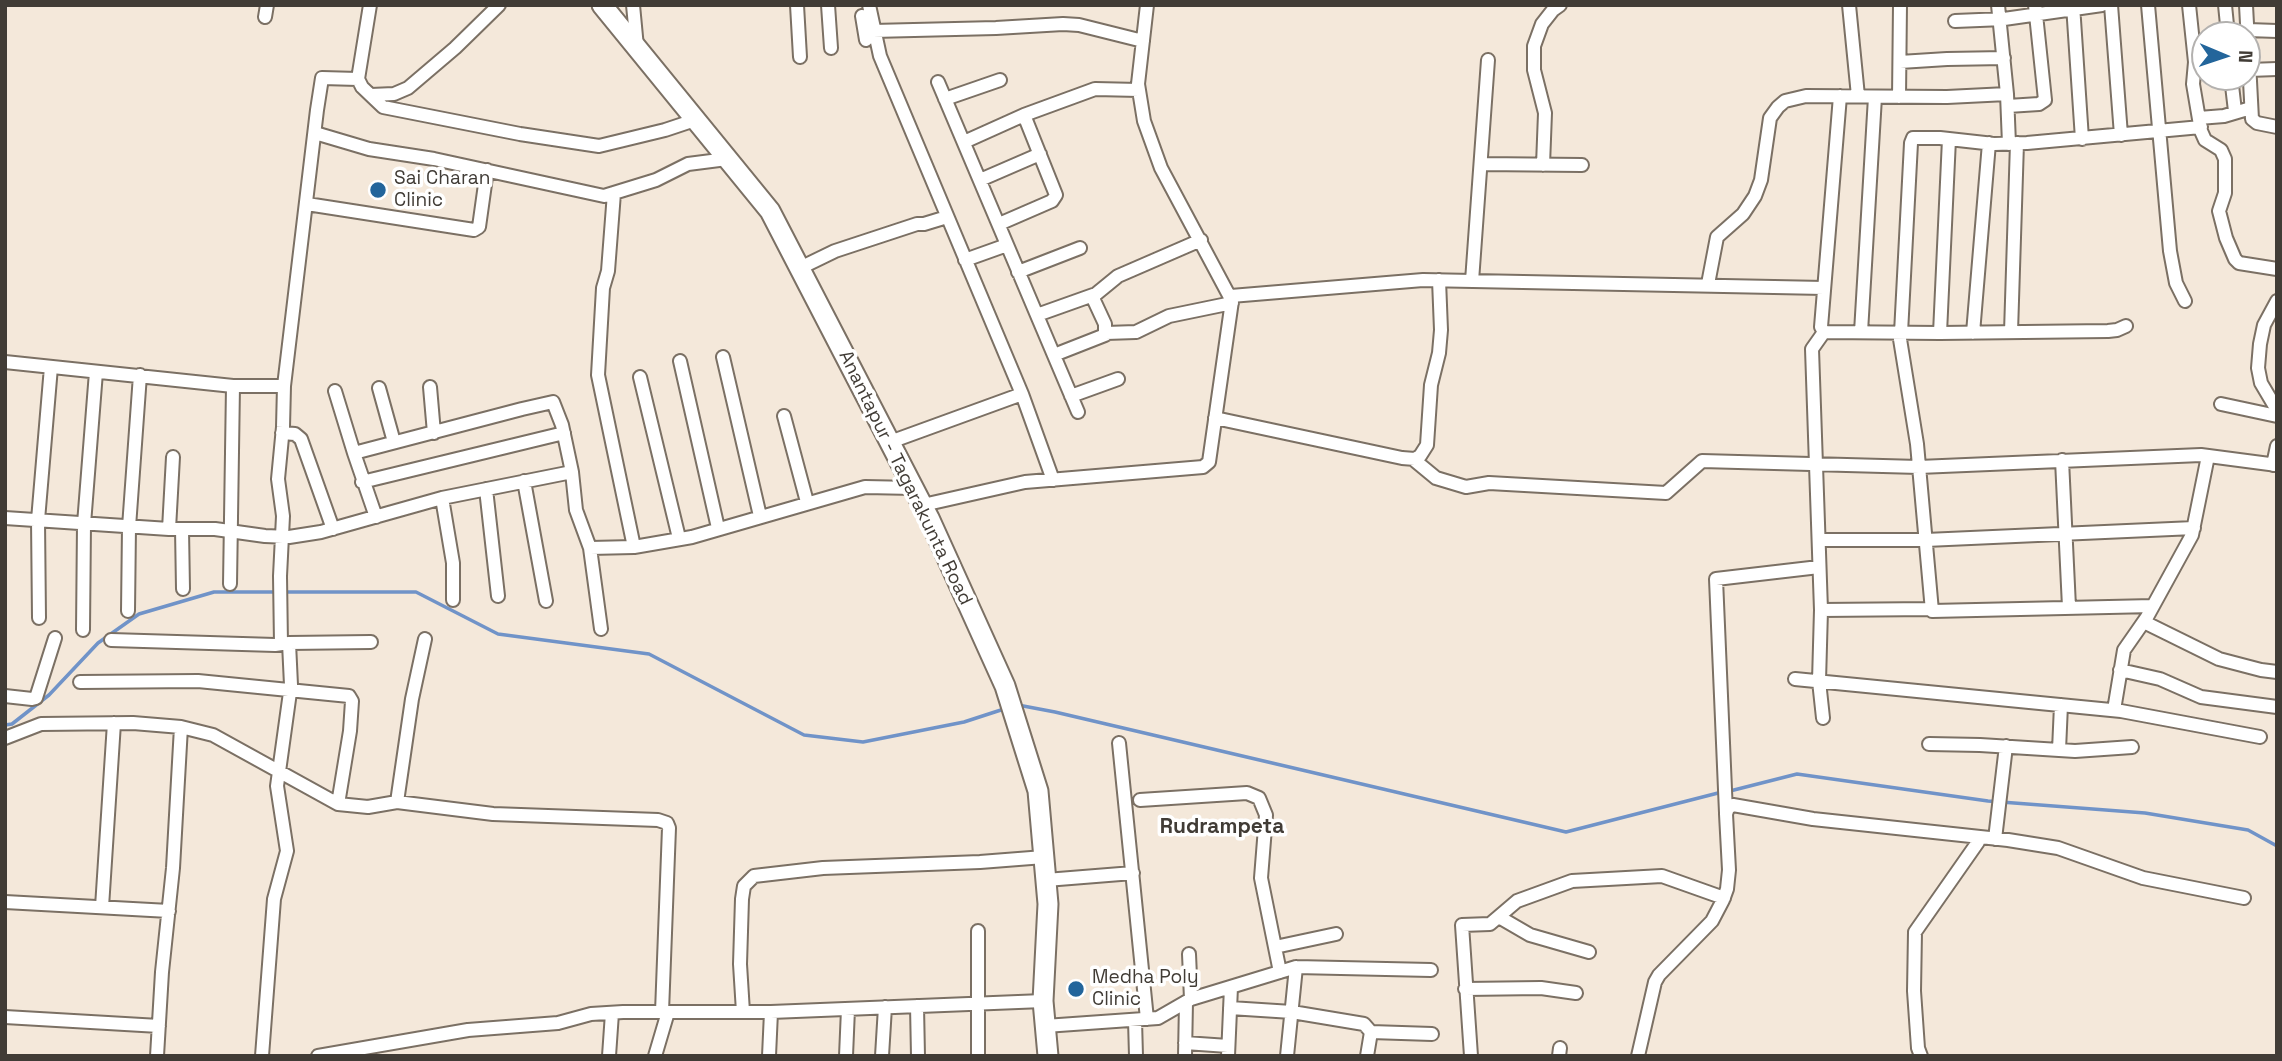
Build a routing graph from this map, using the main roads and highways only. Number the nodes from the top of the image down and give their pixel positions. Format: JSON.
{"nodes":[{"id":1,"x":602,"y":5,"type":"edge"},
{"id":2,"x":1048,"y":1056,"type":"edge"}],
"edges":[{"from":1,"to":2,"type":"main road","name":"Anantapur - Tagarakunta Road"}]}
